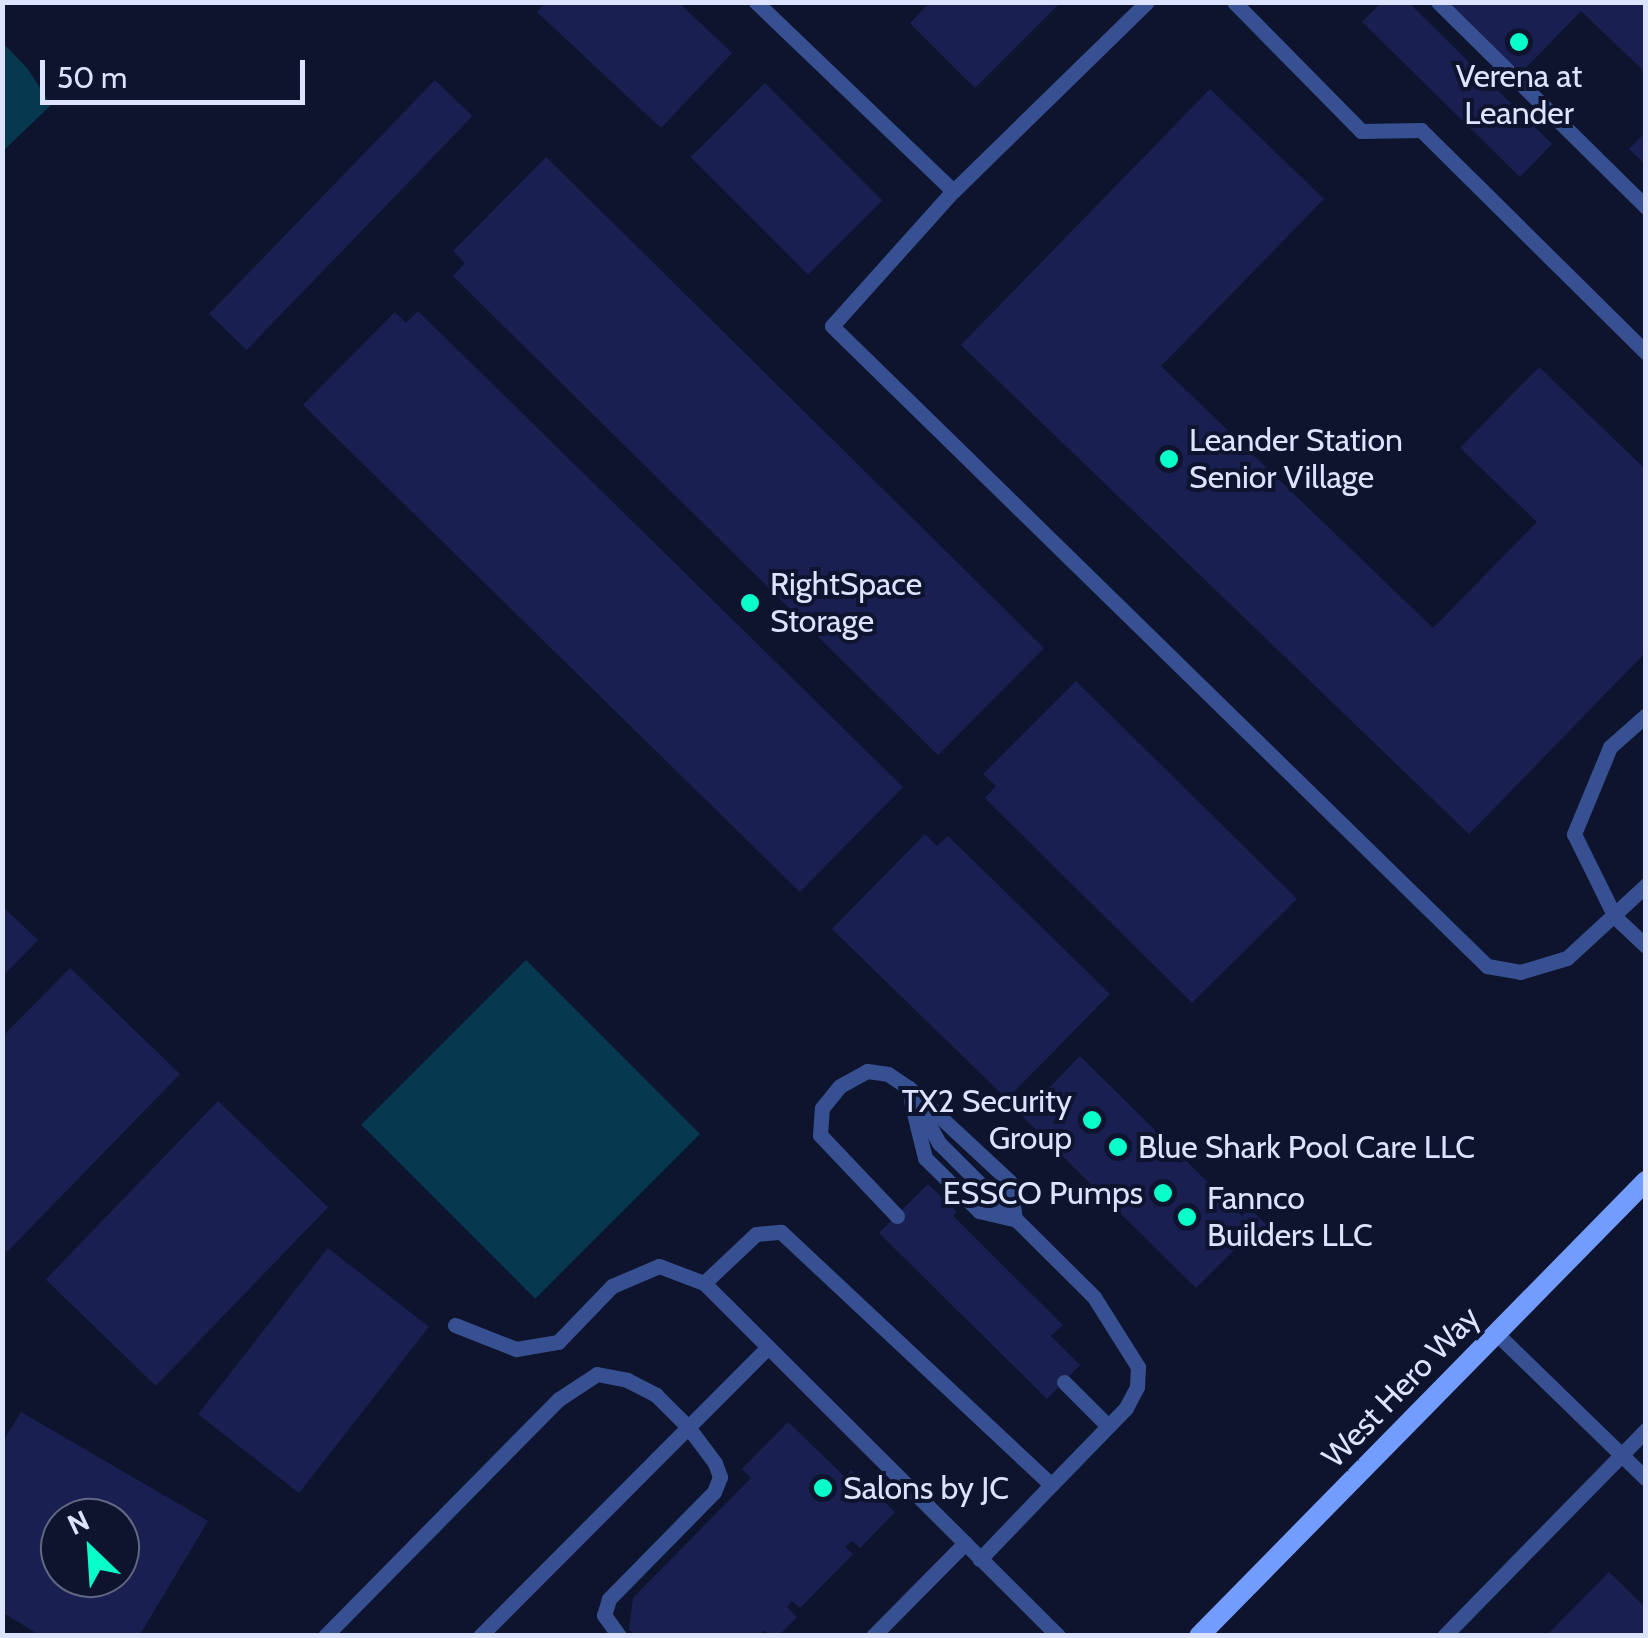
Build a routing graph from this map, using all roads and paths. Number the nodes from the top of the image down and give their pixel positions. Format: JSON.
{"nodes":[{"id":1,"x":756,"y":2,"type":"edge"},
{"id":2,"x":1147,"y":2,"type":"edge"},
{"id":3,"x":1234,"y":2,"type":"edge"},
{"id":4,"x":1438,"y":2,"type":"edge"},
{"id":5,"x":953,"y":191,"type":"junction"},
{"id":6,"x":1646,"y":208,"type":"edge"},
{"id":7,"x":1646,"y":353,"type":"edge"},
{"id":8,"x":1646,"y":715,"type":"edge"},
{"id":9,"x":1646,"y":885,"type":"edge"},
{"id":10,"x":1616,"y":916,"type":"junction"},
{"id":11,"x":1646,"y":946,"type":"edge"},
{"id":12,"x":1646,"y":1181,"type":"edge"},
{"id":13,"x":897,"y":1216,"type":"dead end"},
{"id":14,"x":704,"y":1282,"type":"junction"},
{"id":15,"x":454,"y":1324,"type":"dead end"},
{"id":16,"x":1496,"y":1333,"type":"junction"},
{"id":17,"x":768,"y":1347,"type":"junction"},
{"id":18,"x":1064,"y":1382,"type":"dead end"},
{"id":19,"x":1108,"y":1426,"type":"junction"},
{"id":20,"x":688,"y":1427,"type":"junction"},
{"id":21,"x":1646,"y":1430,"type":"edge"},
{"id":22,"x":1621,"y":1455,"type":"junction"},
{"id":23,"x":1646,"y":1479,"type":"edge"},
{"id":24,"x":1051,"y":1485,"type":"junction"},
{"id":25,"x":965,"y":1543,"type":"junction"},
{"id":26,"x":980,"y":1558,"type":"junction"},
{"id":27,"x":325,"y":1636,"type":"edge"},
{"id":28,"x":480,"y":1636,"type":"edge"},
{"id":29,"x":619,"y":1636,"type":"edge"},
{"id":30,"x":873,"y":1636,"type":"edge"},
{"id":31,"x":1058,"y":1636,"type":"edge"},
{"id":32,"x":1200,"y":1636,"type":"edge"},
{"id":33,"x":1444,"y":1636,"type":"edge"}],
"edges":[{"from":1,"to":5,"type":"lane"},
{"from":2,"to":5,"type":"lane"},
{"from":3,"to":7,"type":"lane"},
{"from":4,"to":6,"type":"lane"},
{"from":5,"to":10,"type":"lane"},
{"from":8,"to":10,"type":"lane"},
{"from":9,"to":10,"type":"lane"},
{"from":10,"to":11,"type":"lane"},
{"from":12,"to":16,"type":"main road","name":"West Hero Way"},
{"from":13,"to":19,"type":"lane"},
{"from":14,"to":15,"type":"lane"},
{"from":14,"to":17,"type":"lane"},
{"from":14,"to":24,"type":"lane"},
{"from":16,"to":22,"type":"lane"},
{"from":16,"to":32,"type":"main road","name":"West Hero Way"},
{"from":17,"to":20,"type":"lane"},
{"from":17,"to":25,"type":"lane"},
{"from":18,"to":19,"type":"lane"},
{"from":19,"to":24,"type":"lane"},
{"from":20,"to":27,"type":"lane"},
{"from":20,"to":28,"type":"lane"},
{"from":20,"to":29,"type":"lane"},
{"from":21,"to":22,"type":"lane"},
{"from":22,"to":23,"type":"lane"},
{"from":22,"to":33,"type":"lane"},
{"from":24,"to":26,"type":"lane"},
{"from":25,"to":26,"type":"lane"},
{"from":25,"to":30,"type":"lane"},
{"from":26,"to":31,"type":"lane"}]}
